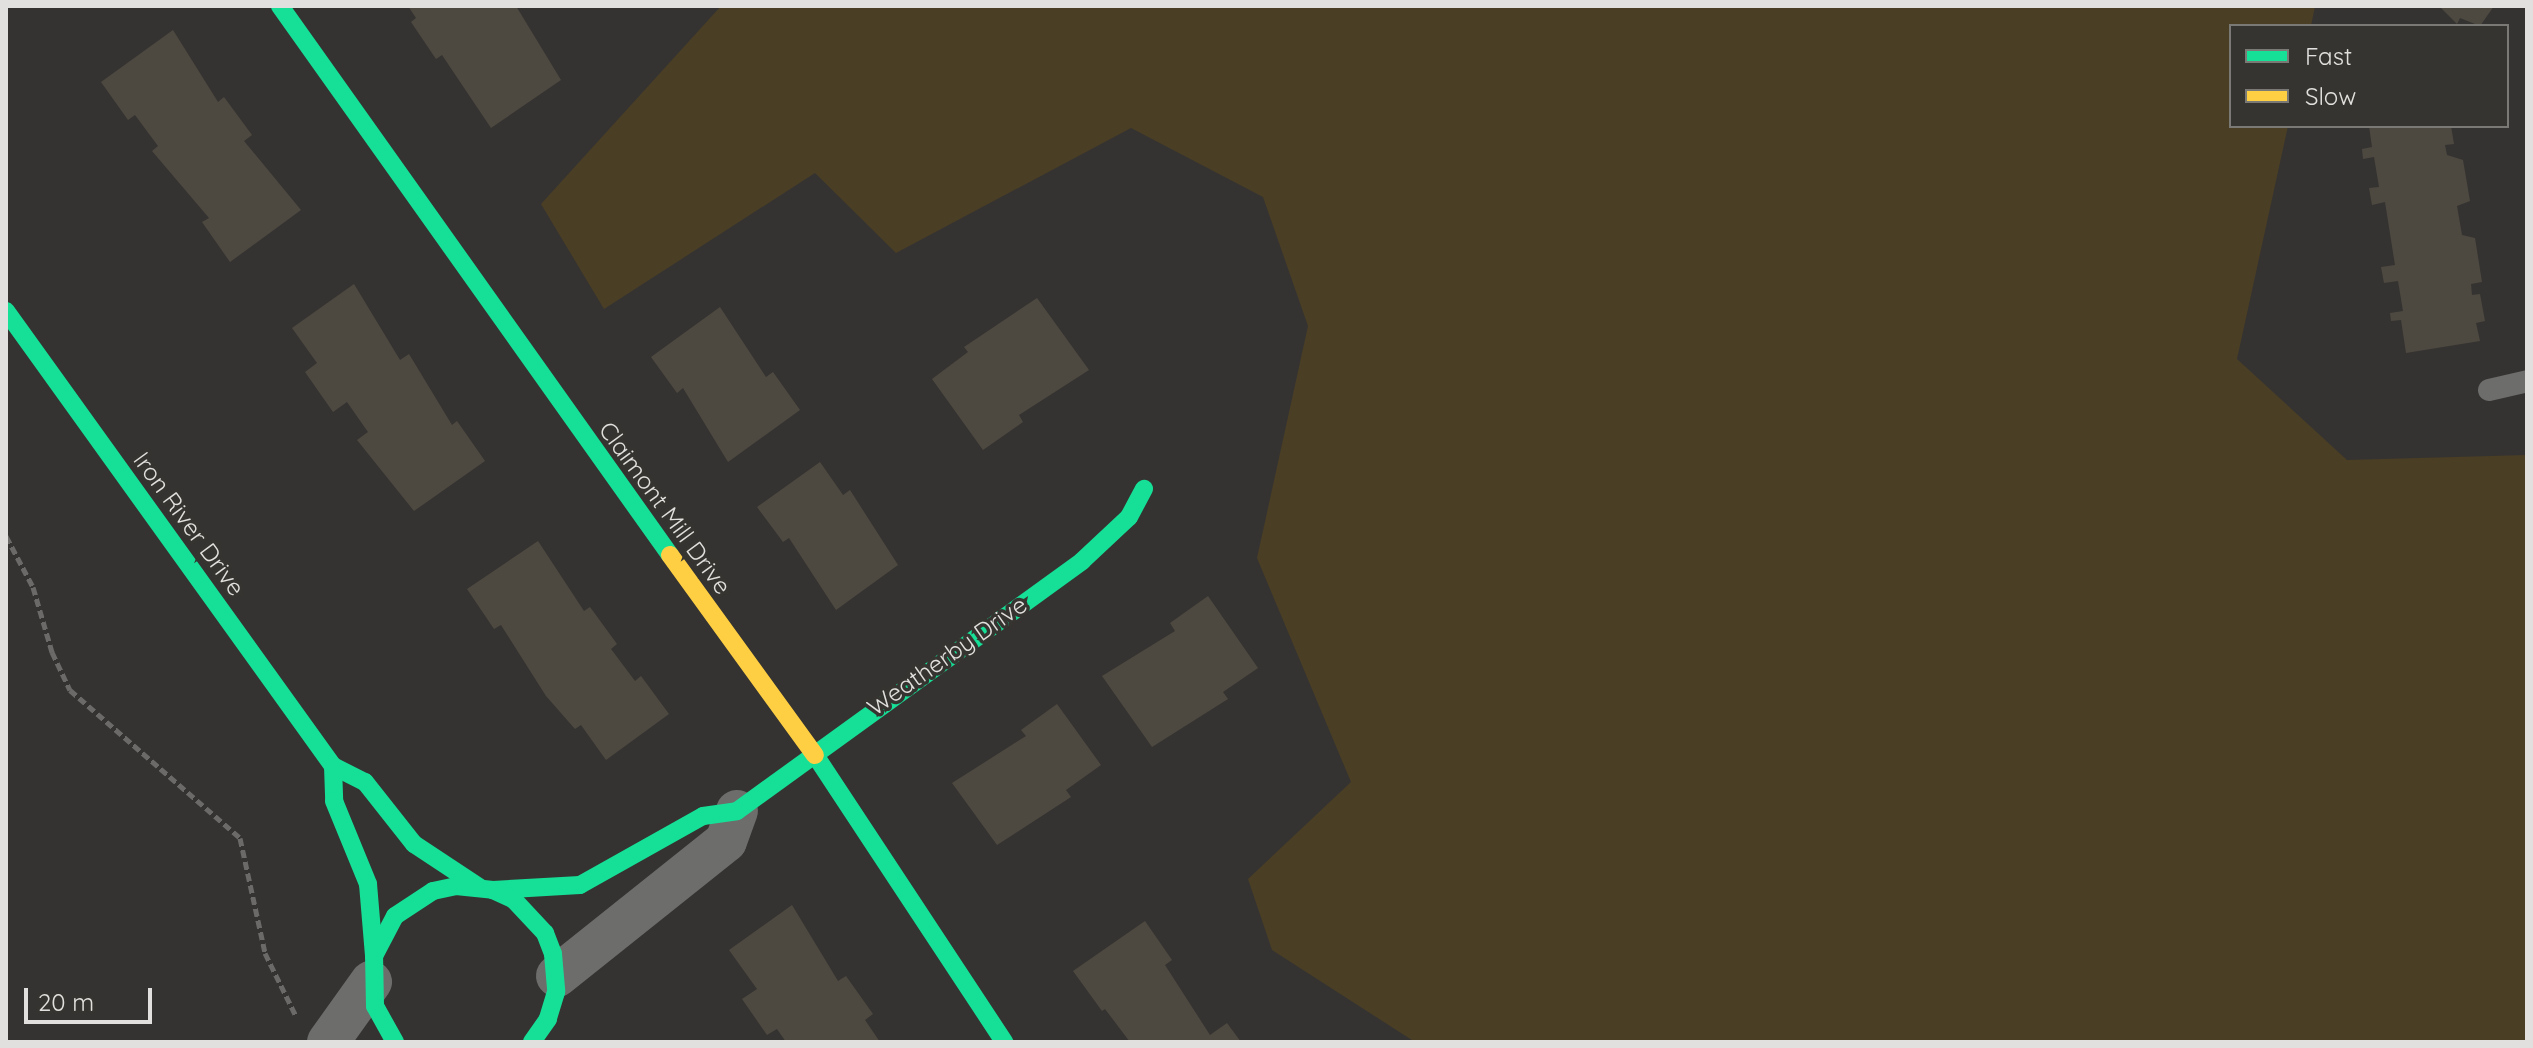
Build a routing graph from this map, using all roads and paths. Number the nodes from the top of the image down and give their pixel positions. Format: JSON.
{"nodes":[{"id":1,"x":280,"y":6,"type":"edge"},
{"id":2,"x":6,"y":311,"type":"edge"},
{"id":3,"x":2527,"y":381,"type":"edge"},
{"id":4,"x":2489,"y":390,"type":"dead end"},
{"id":5,"x":1144,"y":489,"type":"dead end"},
{"id":6,"x":6,"y":536,"type":"edge"},
{"id":7,"x":813,"y":751,"type":"junction"},
{"id":8,"x":333,"y":766,"type":"junction"},
{"id":9,"x":737,"y":811,"type":"junction"},
{"id":10,"x":486,"y":888,"type":"junction"},
{"id":11,"x":372,"y":969,"type":"junction"},
{"id":12,"x":557,"y":984,"type":"junction"},
{"id":13,"x":561,"y":1029,"type":"dead end"},
{"id":14,"x":316,"y":1033,"type":"edge"},
{"id":15,"x":395,"y":1042,"type":"edge"},
{"id":16,"x":532,"y":1042,"type":"edge"},
{"id":17,"x":1004,"y":1042,"type":"edge"}],
"edges":[{"from":1,"to":7,"type":"street","name":"Claimont Mill Drive"},
{"from":2,"to":8,"type":"street","name":"Iron River Drive"},
{"from":3,"to":4,"type":"lane"},
{"from":5,"to":7,"type":"street","name":"Weatherby Drive"},
{"from":6,"to":14,"type":"path"},
{"from":7,"to":9,"type":"street","name":"Weatherby Drive"},
{"from":7,"to":17,"type":"street","name":"Claimont Mill Drive"},
{"from":8,"to":10,"type":"street","name":"Iron River Drive"},
{"from":8,"to":11,"type":"street"},
{"from":9,"to":10,"type":"street","name":"Weatherby Drive"},
{"from":9,"to":12,"type":"street","name":"Weatherby Drive"},
{"from":10,"to":11,"type":"street","name":"Weatherby Drive"},
{"from":10,"to":12,"type":"street","name":"Iron River Drive"},
{"from":11,"to":14,"type":"street"},
{"from":11,"to":15,"type":"street"},
{"from":12,"to":13,"type":"street"},
{"from":12,"to":16,"type":"street"}]}
